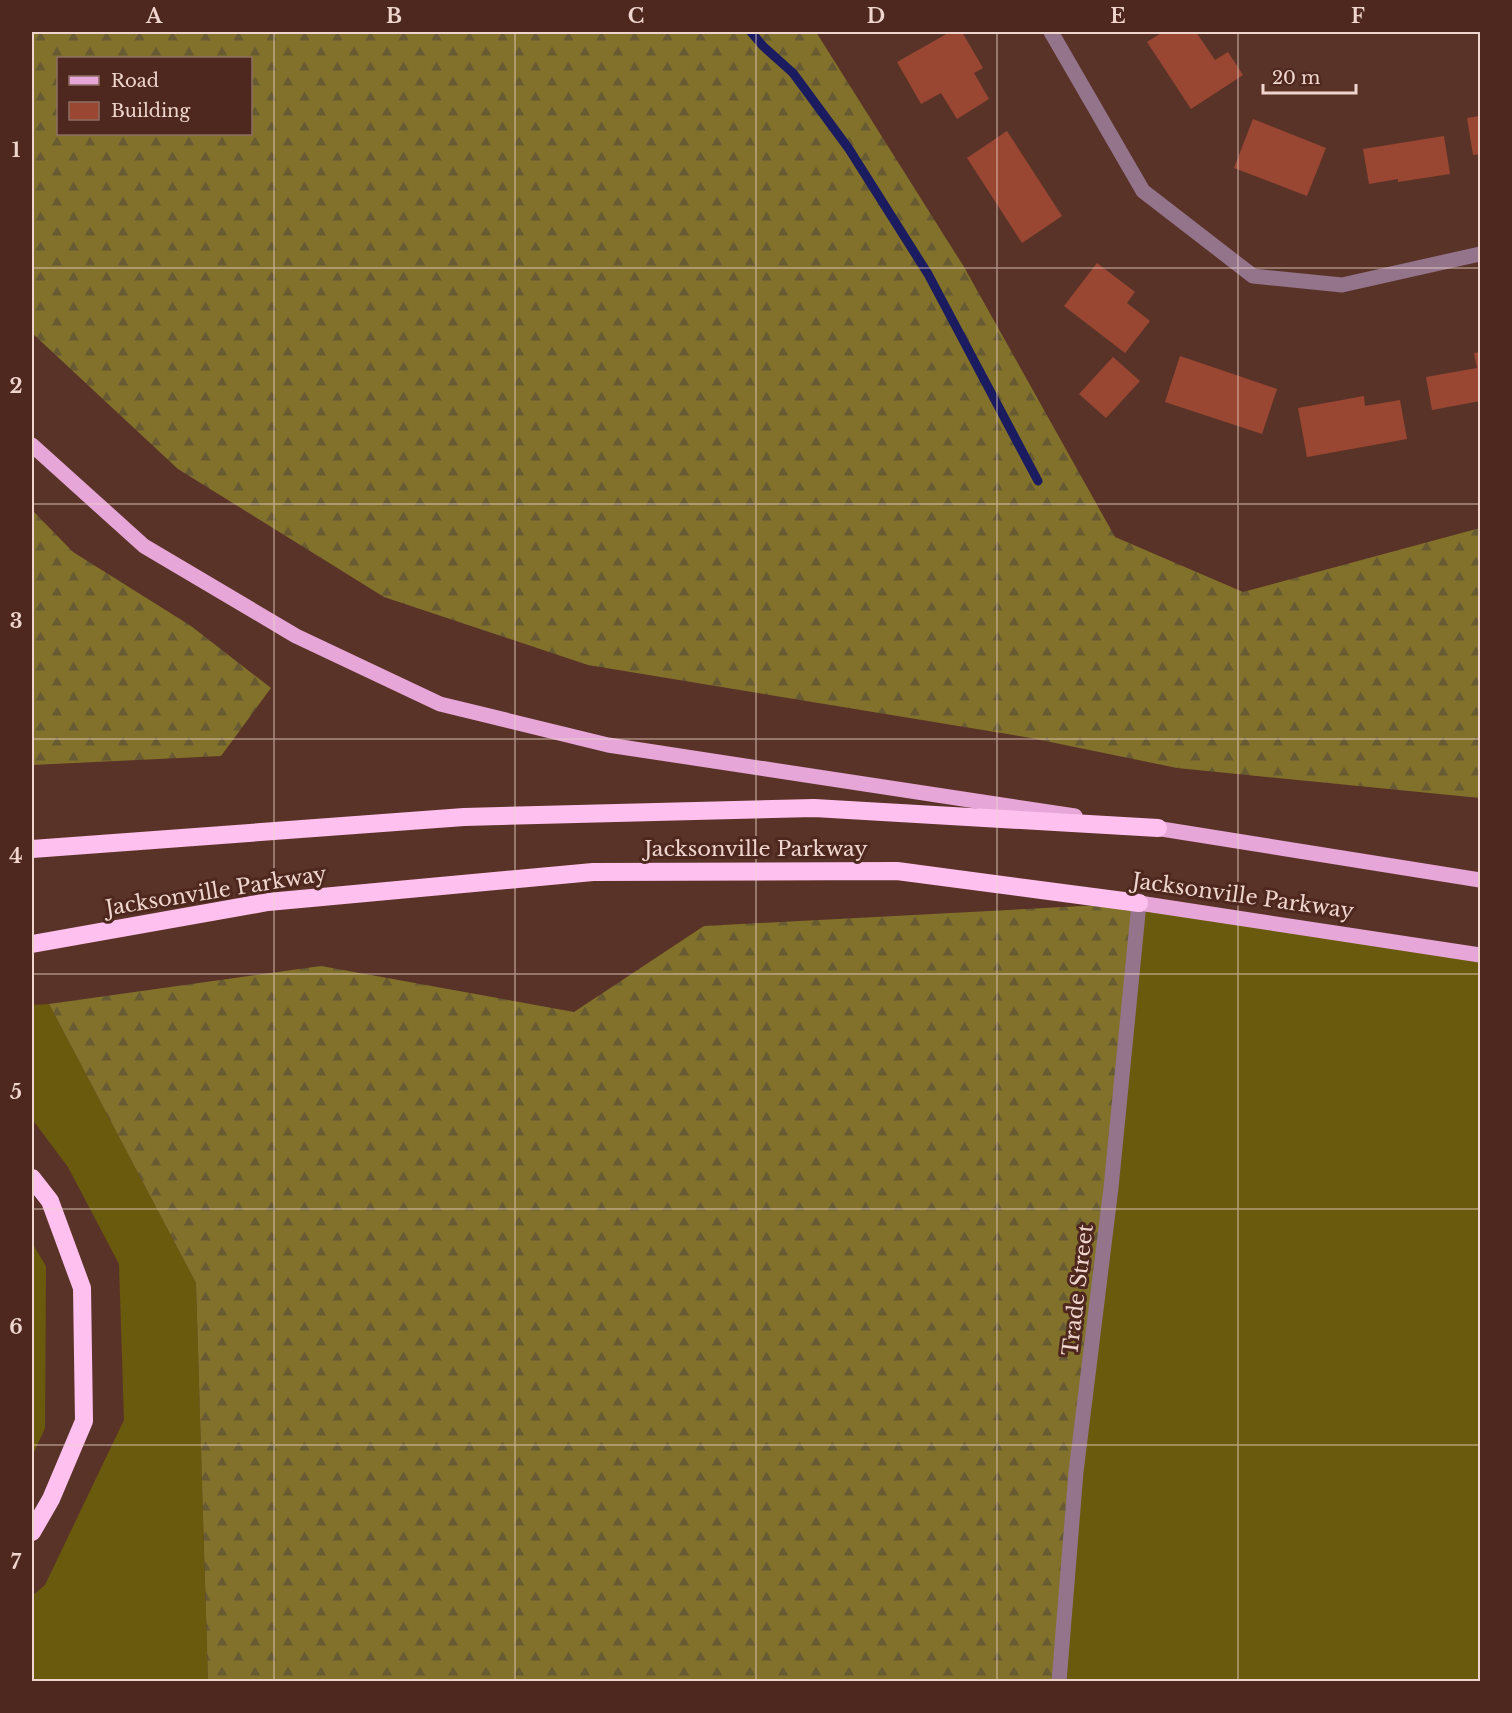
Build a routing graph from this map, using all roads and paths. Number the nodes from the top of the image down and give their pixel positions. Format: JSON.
{"nodes":[{"id":1,"x":1050,"y":32,"type":"edge"},
{"id":2,"x":1480,"y":254,"type":"edge"},
{"id":3,"x":32,"y":445,"type":"edge"},
{"id":4,"x":1158,"y":828,"type":"junction"},
{"id":5,"x":32,"y":849,"type":"edge"},
{"id":6,"x":1480,"y":880,"type":"edge"},
{"id":7,"x":1139,"y":903,"type":"junction"},
{"id":8,"x":32,"y":944,"type":"edge"},
{"id":9,"x":1480,"y":955,"type":"edge"},
{"id":10,"x":32,"y":1178,"type":"edge"},
{"id":11,"x":32,"y":1532,"type":"edge"},
{"id":12,"x":1059,"y":1682,"type":"edge"}],
"edges":[{"from":1,"to":2,"type":"street"},
{"from":3,"to":4,"type":"main road"},
{"from":4,"to":5,"type":"highway","name":"Jacksonville Parkway"},
{"from":4,"to":6,"type":"main road","name":"Jacksonville Parkway"},
{"from":7,"to":8,"type":"highway","name":"Jacksonville Parkway"},
{"from":7,"to":9,"type":"main road","name":"Jacksonville Parkway"},
{"from":7,"to":12,"type":"street","name":"Trade Street"},
{"from":10,"to":11,"type":"highway"}]}
